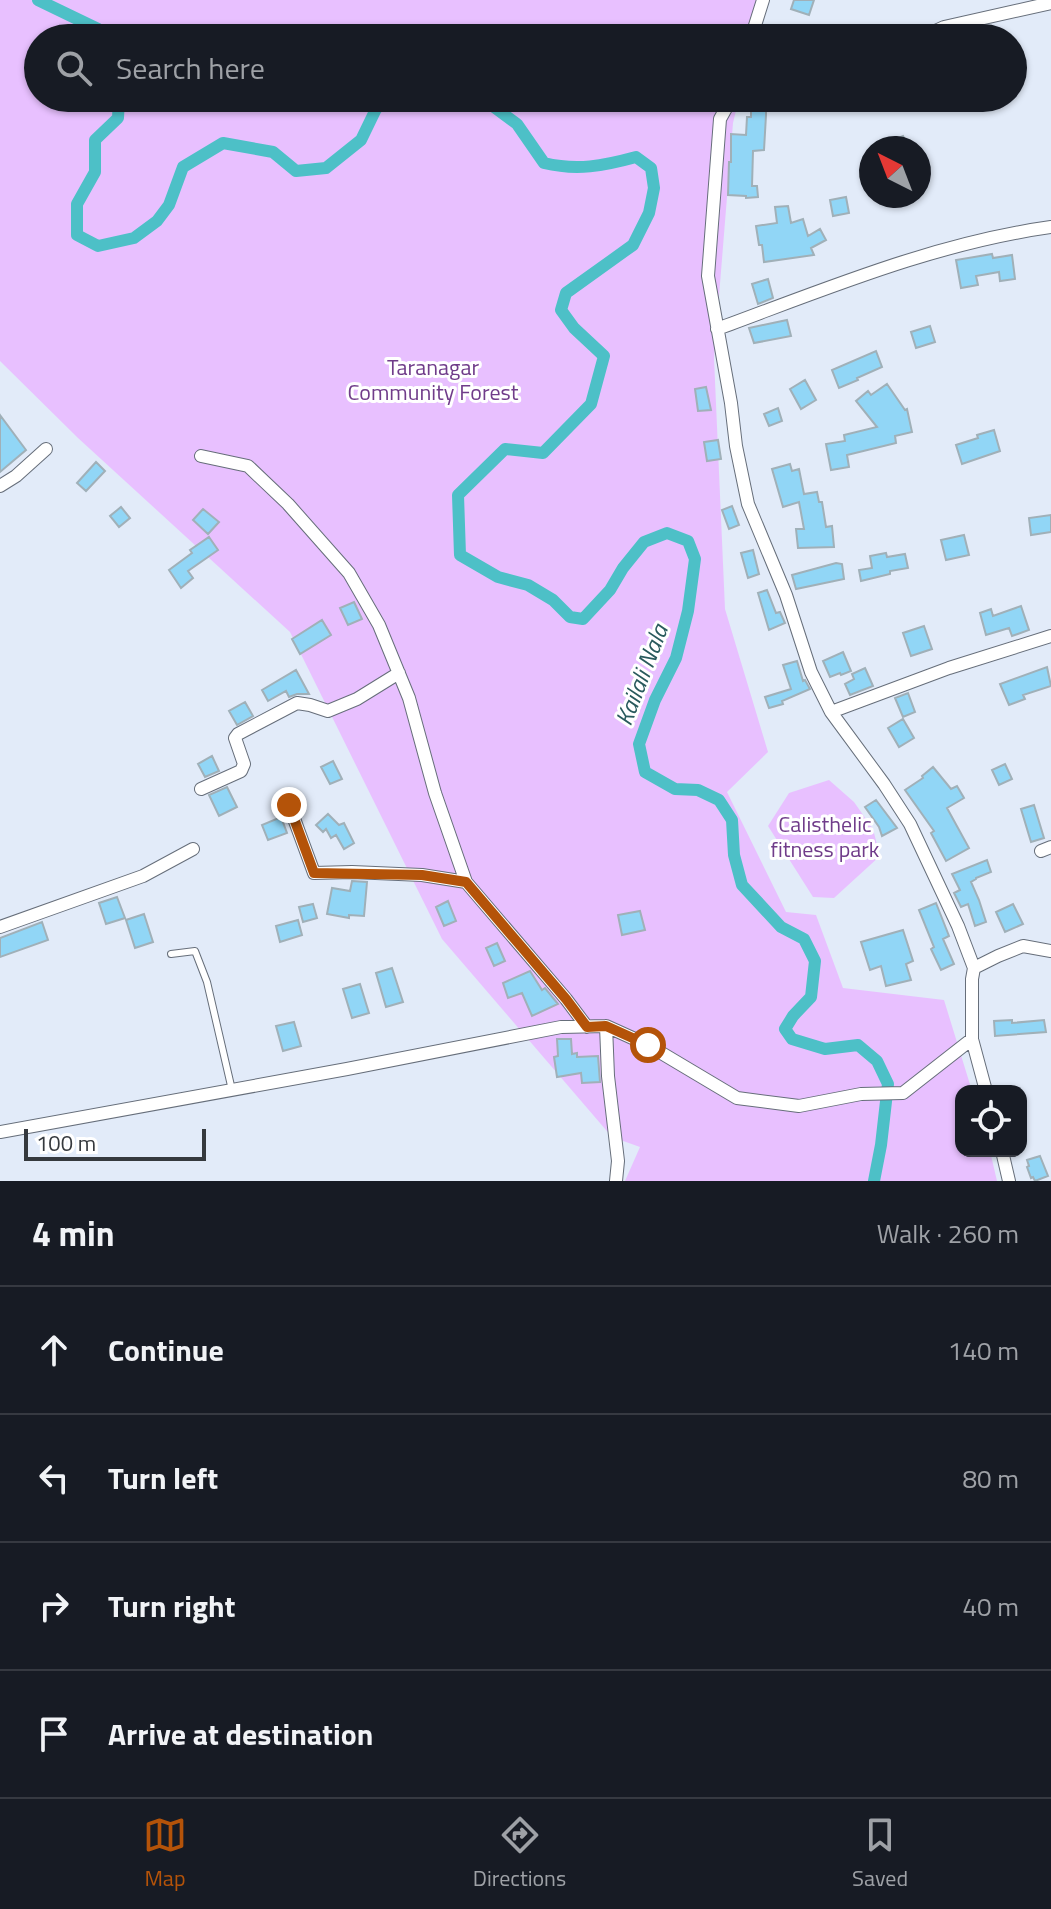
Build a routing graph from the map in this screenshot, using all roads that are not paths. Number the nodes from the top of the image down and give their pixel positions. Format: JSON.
{"nodes":[{"id":1,"x":763,"y":0,"type":"edge"},
{"id":2,"x":1051,"y":3,"type":"edge"},
{"id":3,"x":755,"y":24,"type":"edge"},
{"id":4,"x":957,"y":24,"type":"edge"},
{"id":5,"x":724,"y":112,"type":"edge"},
{"id":6,"x":1051,"y":227,"type":"edge"},
{"id":7,"x":717,"y":329,"type":"junction"},
{"id":8,"x":46,"y":449,"type":"dead end"},
{"id":9,"x":201,"y":456,"type":"dead end"},
{"id":10,"x":0,"y":486,"type":"edge"},
{"id":11,"x":1051,"y":636,"type":"edge"},
{"id":12,"x":399,"y":673,"type":"junction"},
{"id":13,"x":831,"y":712,"type":"junction"},
{"id":14,"x":201,"y":789,"type":"dead end"},
{"id":15,"x":289,"y":805,"type":"dead end"},
{"id":16,"x":193,"y":849,"type":"dead end"},
{"id":17,"x":466,"y":882,"type":"junction"},
{"id":18,"x":0,"y":927,"type":"edge"},
{"id":19,"x":1051,"y":951,"type":"edge"},
{"id":20,"x":171,"y":954,"type":"dead end"},
{"id":21,"x":974,"y":968,"type":"junction"},
{"id":22,"x":606,"y":1026,"type":"junction"},
{"id":23,"x":587,"y":1027,"type":"junction"},
{"id":24,"x":972,"y":1039,"type":"junction"},
{"id":25,"x":984,"y":1085,"type":"edge"},
{"id":26,"x":232,"y":1090,"type":"junction"},
{"id":27,"x":0,"y":1132,"type":"edge"},
{"id":28,"x":1003,"y":1157,"type":"edge"},
{"id":29,"x":616,"y":1181,"type":"edge"},
{"id":30,"x":1009,"y":1181,"type":"edge"}],
"edges":[{"from":1,"to":3,"type":"street"},
{"from":2,"to":4,"type":"street"},
{"from":5,"to":7,"type":"street"},
{"from":6,"to":7,"type":"street"},
{"from":7,"to":13,"type":"street"},
{"from":8,"to":10,"type":"street"},
{"from":9,"to":12,"type":"street"},
{"from":11,"to":13,"type":"street"},
{"from":12,"to":14,"type":"street"},
{"from":12,"to":17,"type":"street"},
{"from":13,"to":21,"type":"street"},
{"from":15,"to":17,"type":"street"},
{"from":16,"to":18,"type":"street"},
{"from":17,"to":23,"type":"street"},
{"from":19,"to":21,"type":"street"},
{"from":20,"to":26,"type":"lane"},
{"from":21,"to":24,"type":"street"},
{"from":22,"to":23,"type":"street"},
{"from":22,"to":24,"type":"street"},
{"from":22,"to":29,"type":"street"},
{"from":23,"to":26,"type":"street"},
{"from":24,"to":25,"type":"street"},
{"from":26,"to":27,"type":"street"},
{"from":28,"to":30,"type":"street"}]}
